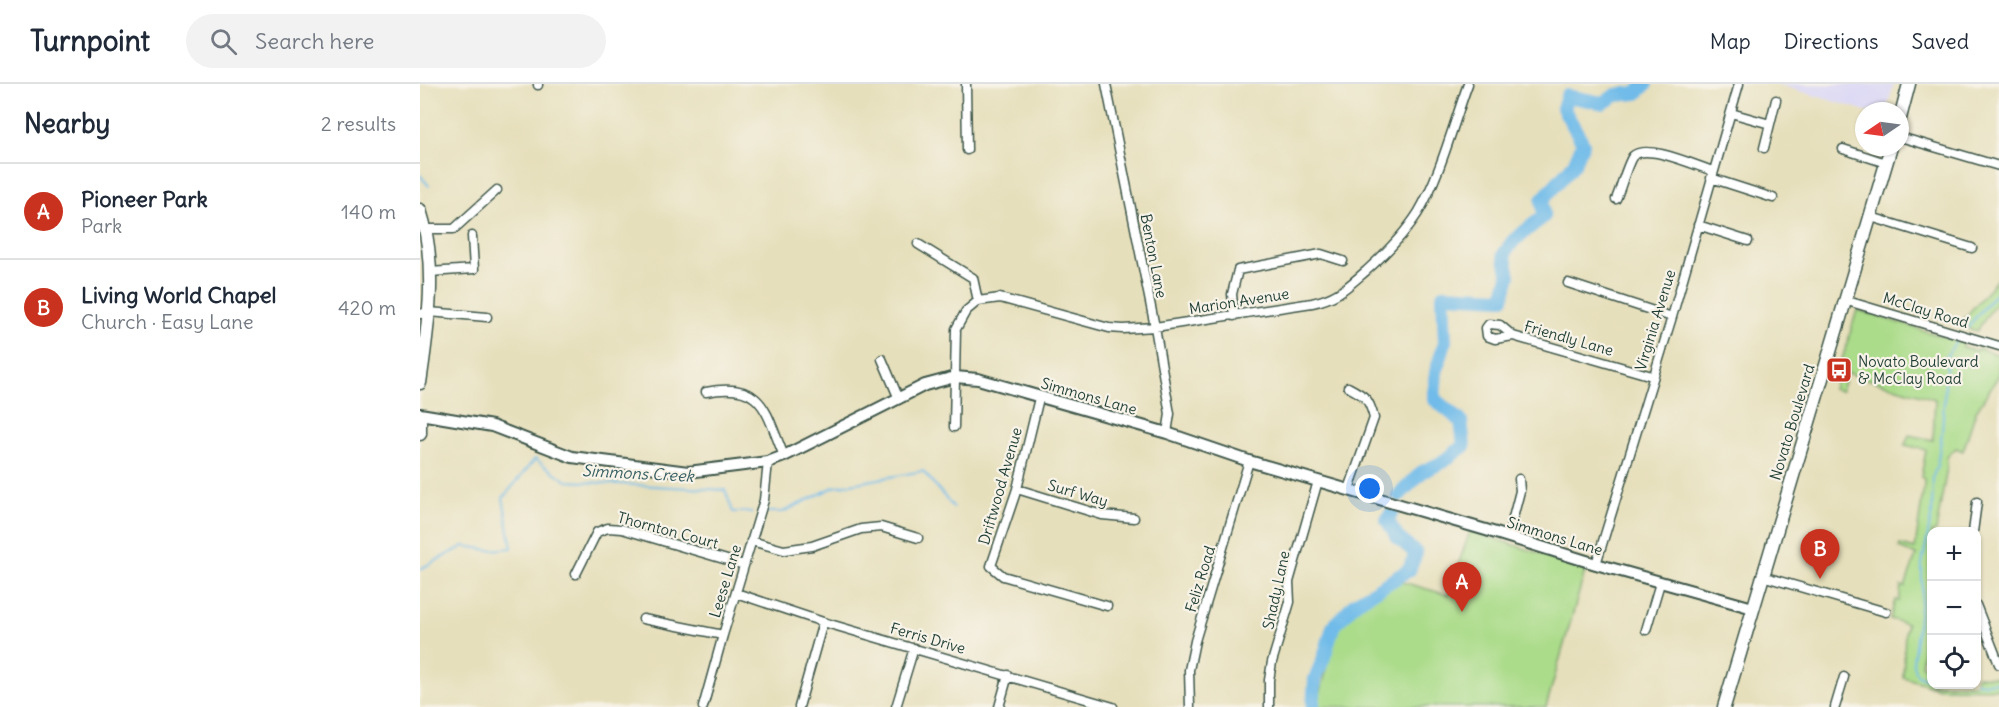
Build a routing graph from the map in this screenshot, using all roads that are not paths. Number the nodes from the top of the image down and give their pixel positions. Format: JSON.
{"nodes":[{"id":1,"x":966,"y":84,"type":"edge"},
{"id":2,"x":1106,"y":84,"type":"edge"},
{"id":3,"x":1468,"y":84,"type":"edge"},
{"id":4,"x":1739,"y":84,"type":"edge"},
{"id":5,"x":1910,"y":84,"type":"edge"},
{"id":6,"x":1776,"y":100,"type":"dead end"},
{"id":7,"x":1905,"y":102,"type":"edge"},
{"id":8,"x":1731,"y":113,"type":"junction"},
{"id":9,"x":1770,"y":124,"type":"junction"},
{"id":10,"x":1909,"y":139,"type":"edge"},
{"id":11,"x":1764,"y":148,"type":"dead end"},
{"id":12,"x":1843,"y":149,"type":"dead end"},
{"id":13,"x":967,"y":150,"type":"dead end"},
{"id":14,"x":1888,"y":156,"type":"edge"},
{"id":15,"x":1886,"y":162,"type":"junction"},
{"id":16,"x":1999,"y":166,"type":"edge"},
{"id":17,"x":1712,"y":175,"type":"junction"},
{"id":18,"x":497,"y":190,"type":"dead end"},
{"id":19,"x":1773,"y":198,"type":"dead end"},
{"id":20,"x":1616,"y":199,"type":"dead end"},
{"id":21,"x":420,"y":210,"type":"edge"},
{"id":22,"x":1870,"y":217,"type":"junction"},
{"id":23,"x":1698,"y":225,"type":"junction"},
{"id":24,"x":425,"y":229,"type":"junction"},
{"id":25,"x":472,"y":236,"type":"dead end"},
{"id":26,"x":1748,"y":241,"type":"dead end"},
{"id":27,"x":918,"y":244,"type":"dead end"},
{"id":28,"x":1972,"y":248,"type":"dead end"},
{"id":29,"x":1343,"y":261,"type":"dead end"},
{"id":30,"x":430,"y":272,"type":"junction"},
{"id":31,"x":1568,"y":284,"type":"dead end"},
{"id":32,"x":1844,"y":300,"type":"junction"},
{"id":33,"x":978,"y":301,"type":"junction"},
{"id":34,"x":425,"y":313,"type":"edge"},
{"id":35,"x":1234,"y":316,"type":"junction"},
{"id":36,"x":487,"y":317,"type":"dead end"},
{"id":37,"x":1672,"y":317,"type":"junction"},
{"id":38,"x":1155,"y":327,"type":"junction"},
{"id":39,"x":1514,"y":336,"type":"dead end"},
{"id":40,"x":1999,"y":346,"type":"edge"},
{"id":41,"x":882,"y":359,"type":"dead end"},
{"id":42,"x":1652,"y":376,"type":"junction"},
{"id":43,"x":956,"y":377,"type":"junction"},
{"id":44,"x":420,"y":383,"type":"edge"},
{"id":45,"x":1348,"y":387,"type":"dead end"},
{"id":46,"x":706,"y":392,"type":"dead end"},
{"id":47,"x":1039,"y":398,"type":"junction"},
{"id":48,"x":899,"y":399,"type":"junction"},
{"id":49,"x":420,"y":414,"type":"edge"},
{"id":50,"x":420,"y":422,"type":"edge"},
{"id":51,"x":954,"y":427,"type":"dead end"},
{"id":52,"x":1167,"y":433,"type":"junction"},
{"id":53,"x":420,"y":434,"type":"edge"},
{"id":54,"x":784,"y":456,"type":"junction"},
{"id":55,"x":1249,"y":461,"type":"junction"},
{"id":56,"x":768,"y":462,"type":"junction"},
{"id":57,"x":1519,"y":479,"type":"dead end"},
{"id":58,"x":1318,"y":481,"type":"junction"},
{"id":59,"x":1017,"y":489,"type":"junction"},
{"id":60,"x":1349,"y":489,"type":"junction"},
{"id":61,"x":1977,"y":502,"type":"dead end"},
{"id":62,"x":1134,"y":518,"type":"dead end"},
{"id":63,"x":1974,"y":527,"type":"edge"},
{"id":64,"x":1508,"y":537,"type":"junction"},
{"id":65,"x":918,"y":538,"type":"dead end"},
{"id":66,"x":752,"y":541,"type":"junction"},
{"id":67,"x":1596,"y":564,"type":"junction"},
{"id":68,"x":744,"y":565,"type":"junction"},
{"id":69,"x":576,"y":574,"type":"dead end"},
{"id":70,"x":1762,"y":576,"type":"junction"},
{"id":71,"x":1660,"y":583,"type":"junction"},
{"id":72,"x":736,"y":593,"type":"junction"},
{"id":73,"x":1107,"y":606,"type":"dead end"},
{"id":74,"x":1753,"y":608,"type":"junction"},
{"id":75,"x":1886,"y":612,"type":"dead end"},
{"id":76,"x":1981,"y":616,"type":"edge"},
{"id":77,"x":643,"y":619,"type":"dead end"},
{"id":78,"x":822,"y":622,"type":"junction"},
{"id":79,"x":1646,"y":630,"type":"dead end"},
{"id":80,"x":723,"y":635,"type":"junction"},
{"id":81,"x":914,"y":648,"type":"junction"},
{"id":82,"x":1999,"y":664,"type":"edge"},
{"id":83,"x":1008,"y":675,"type":"junction"},
{"id":84,"x":1844,"y":676,"type":"dead end"},
{"id":85,"x":703,"y":707,"type":"edge"},
{"id":86,"x":799,"y":707,"type":"edge"},
{"id":87,"x":896,"y":707,"type":"edge"},
{"id":88,"x":999,"y":707,"type":"edge"},
{"id":89,"x":1113,"y":707,"type":"edge"},
{"id":90,"x":1190,"y":707,"type":"edge"},
{"id":91,"x":1269,"y":707,"type":"edge"},
{"id":92,"x":1724,"y":707,"type":"edge"},
{"id":93,"x":1835,"y":707,"type":"edge"}],
"edges":[{"from":1,"to":13,"type":"street"},
{"from":2,"to":38,"type":"street","name":"Benton Lane"},
{"from":3,"to":35,"type":"street","name":"Marion Avenue"},
{"from":4,"to":8,"type":"street","name":"Virginia Avenue"},
{"from":5,"to":7,"type":"main road"},
{"from":6,"to":9,"type":"street"},
{"from":8,"to":9,"type":"street"},
{"from":8,"to":17,"type":"street","name":"Virginia Avenue"},
{"from":9,"to":11,"type":"street"},
{"from":10,"to":16,"type":"street"},
{"from":12,"to":15,"type":"street"},
{"from":14,"to":15,"type":"main road","name":"Novato Boulevard"},
{"from":15,"to":22,"type":"main road","name":"Novato Boulevard"},
{"from":17,"to":19,"type":"street"},
{"from":17,"to":20,"type":"street"},
{"from":17,"to":23,"type":"street","name":"Virginia Avenue"},
{"from":18,"to":24,"type":"street"},
{"from":21,"to":24,"type":"main road"},
{"from":22,"to":28,"type":"street"},
{"from":22,"to":32,"type":"main road","name":"Novato Boulevard"},
{"from":23,"to":26,"type":"street"},
{"from":23,"to":37,"type":"street","name":"Virginia Avenue"},
{"from":24,"to":30,"type":"main road"},
{"from":25,"to":30,"type":"street"},
{"from":27,"to":33,"type":"street"},
{"from":29,"to":35,"type":"street"},
{"from":30,"to":34,"type":"main road"},
{"from":31,"to":37,"type":"street"},
{"from":32,"to":40,"type":"street","name":"McClay Road"},
{"from":32,"to":70,"type":"main road","name":"Novato Boulevard"},
{"from":33,"to":38,"type":"street","name":"Marion Avenue"},
{"from":33,"to":43,"type":"street"},
{"from":34,"to":36,"type":"street"},
{"from":34,"to":44,"type":"main road"},
{"from":35,"to":38,"type":"street","name":"Marion Avenue"},
{"from":37,"to":42,"type":"street","name":"Virginia Avenue"},
{"from":38,"to":52,"type":"street","name":"Benton Lane"},
{"from":39,"to":42,"type":"street","name":"Friendly Lane"},
{"from":41,"to":48,"type":"street"},
{"from":42,"to":67,"type":"street","name":"Virginia Avenue"},
{"from":43,"to":47,"type":"street","name":"Simmons Lane"},
{"from":43,"to":48,"type":"street","name":"Simmons Lane"},
{"from":43,"to":51,"type":"street"},
{"from":45,"to":60,"type":"street"},
{"from":46,"to":54,"type":"street"},
{"from":47,"to":52,"type":"street","name":"Simmons Lane"},
{"from":47,"to":59,"type":"street","name":"Driftwood Avenue"},
{"from":48,"to":54,"type":"street","name":"Simmons Lane"},
{"from":49,"to":56,"type":"street","name":"Simmons Lane"},
{"from":50,"to":53,"type":"main road"},
{"from":52,"to":55,"type":"street","name":"Simmons Lane"},
{"from":54,"to":56,"type":"street","name":"Simmons Lane"},
{"from":55,"to":58,"type":"street","name":"Simmons Lane"},
{"from":55,"to":90,"type":"street","name":"Feliz Road"},
{"from":56,"to":66,"type":"street","name":"Leese Lane"},
{"from":57,"to":64,"type":"street"},
{"from":58,"to":60,"type":"street","name":"Simmons Lane"},
{"from":58,"to":91,"type":"street","name":"Shady Lane"},
{"from":59,"to":62,"type":"street","name":"Surf Way"},
{"from":59,"to":73,"type":"street","name":"Driftwood Avenue"},
{"from":60,"to":64,"type":"street","name":"Simmons Lane"},
{"from":61,"to":63,"type":"street"},
{"from":64,"to":67,"type":"street","name":"Simmons Lane"},
{"from":65,"to":66,"type":"street"},
{"from":66,"to":68,"type":"street","name":"Leese Lane"},
{"from":67,"to":71,"type":"street","name":"Simmons Lane"},
{"from":68,"to":69,"type":"street","name":"Thornton Court"},
{"from":68,"to":72,"type":"street","name":"Leese Lane"},
{"from":70,"to":74,"type":"main road","name":"Novato Boulevard"},
{"from":70,"to":75,"type":"street"},
{"from":71,"to":74,"type":"street","name":"Simmons Lane"},
{"from":71,"to":79,"type":"street"},
{"from":72,"to":78,"type":"street","name":"Ferris Drive"},
{"from":72,"to":80,"type":"street","name":"Leese Lane"},
{"from":74,"to":92,"type":"main road","name":"Novato Boulevard"},
{"from":76,"to":82,"type":"street"},
{"from":77,"to":80,"type":"street"},
{"from":78,"to":81,"type":"street","name":"Ferris Drive"},
{"from":78,"to":86,"type":"street"},
{"from":80,"to":85,"type":"street","name":"Leese Lane"},
{"from":81,"to":83,"type":"street","name":"Ferris Drive"},
{"from":81,"to":87,"type":"street"},
{"from":83,"to":88,"type":"street"},
{"from":83,"to":89,"type":"street","name":"Ferris Drive"},
{"from":84,"to":93,"type":"street"}]}
